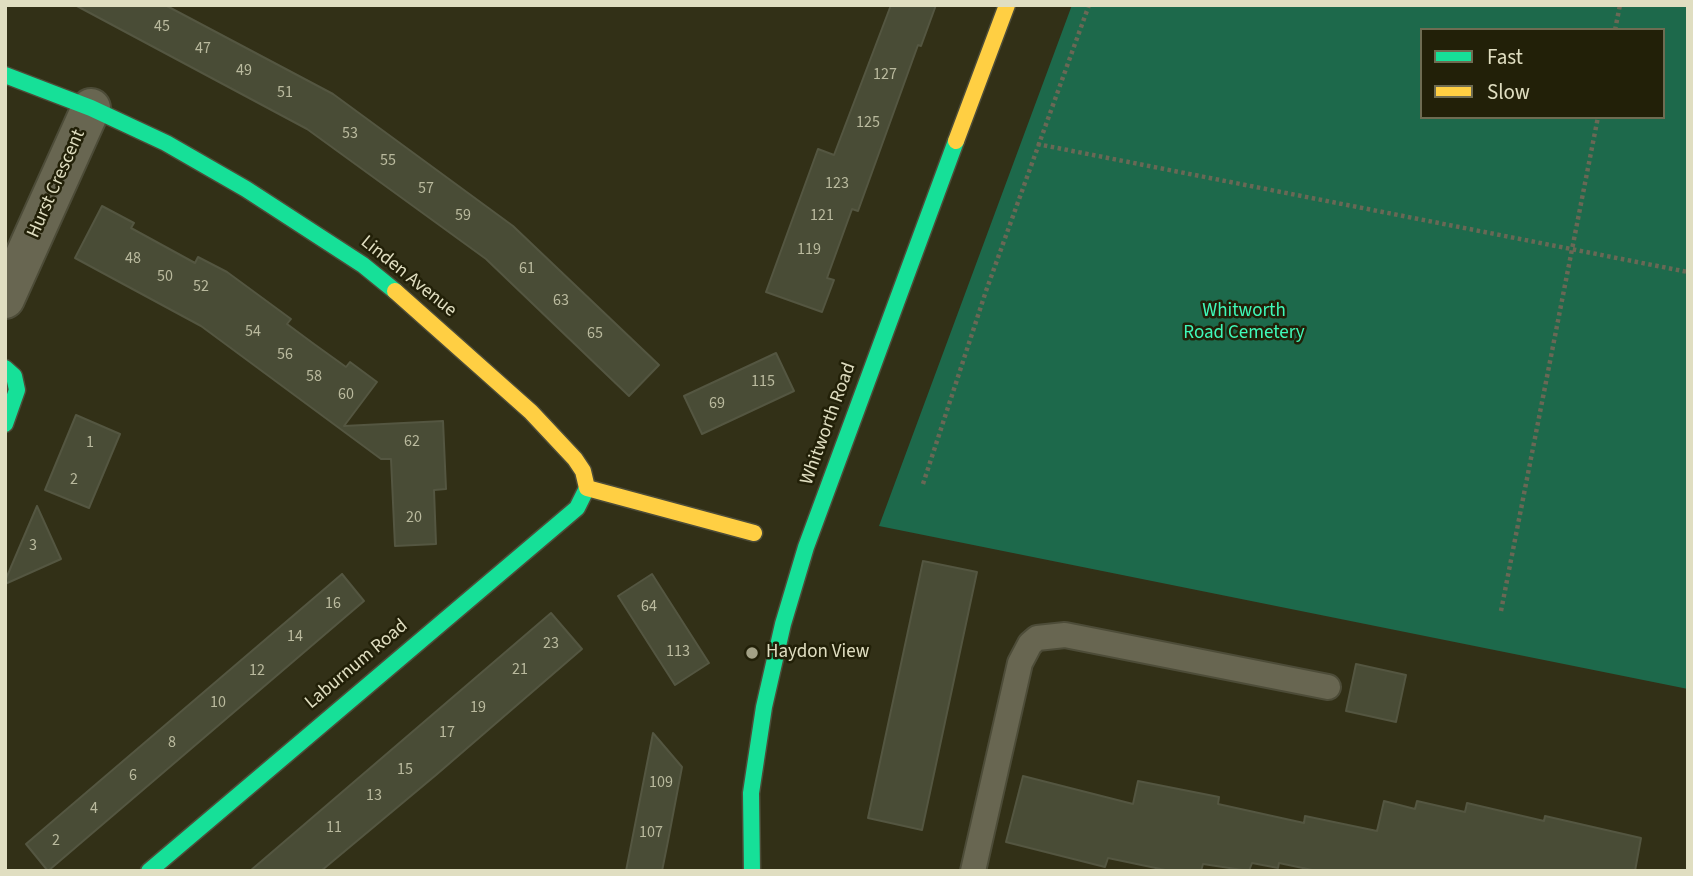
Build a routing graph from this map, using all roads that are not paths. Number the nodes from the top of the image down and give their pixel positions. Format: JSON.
{"nodes":[{"id":1,"x":1007,"y":5,"type":"edge"},
{"id":2,"x":5,"y":75,"type":"edge"},
{"id":3,"x":91,"y":108,"type":"junction"},
{"id":4,"x":5,"y":299,"type":"edge"},
{"id":5,"x":5,"y":368,"type":"edge"},
{"id":6,"x":5,"y":424,"type":"edge"},
{"id":7,"x":587,"y":488,"type":"junction"},
{"id":8,"x":754,"y":533,"type":"dead end"},
{"id":9,"x":1328,"y":687,"type":"dead end"},
{"id":10,"x":149,"y":871,"type":"edge"},
{"id":11,"x":752,"y":871,"type":"edge"},
{"id":12,"x":973,"y":871,"type":"edge"}],
"edges":[{"from":1,"to":11,"type":"street","name":"Whitworth Road"},
{"from":2,"to":3,"type":"street","name":"Linden Avenue"},
{"from":3,"to":4,"type":"street","name":"Hurst Crescent"},
{"from":3,"to":7,"type":"street","name":"Linden Avenue"},
{"from":5,"to":6,"type":"street"},
{"from":7,"to":8,"type":"street"},
{"from":7,"to":10,"type":"street","name":"Laburnum Road"},
{"from":9,"to":12,"type":"lane"}]}
